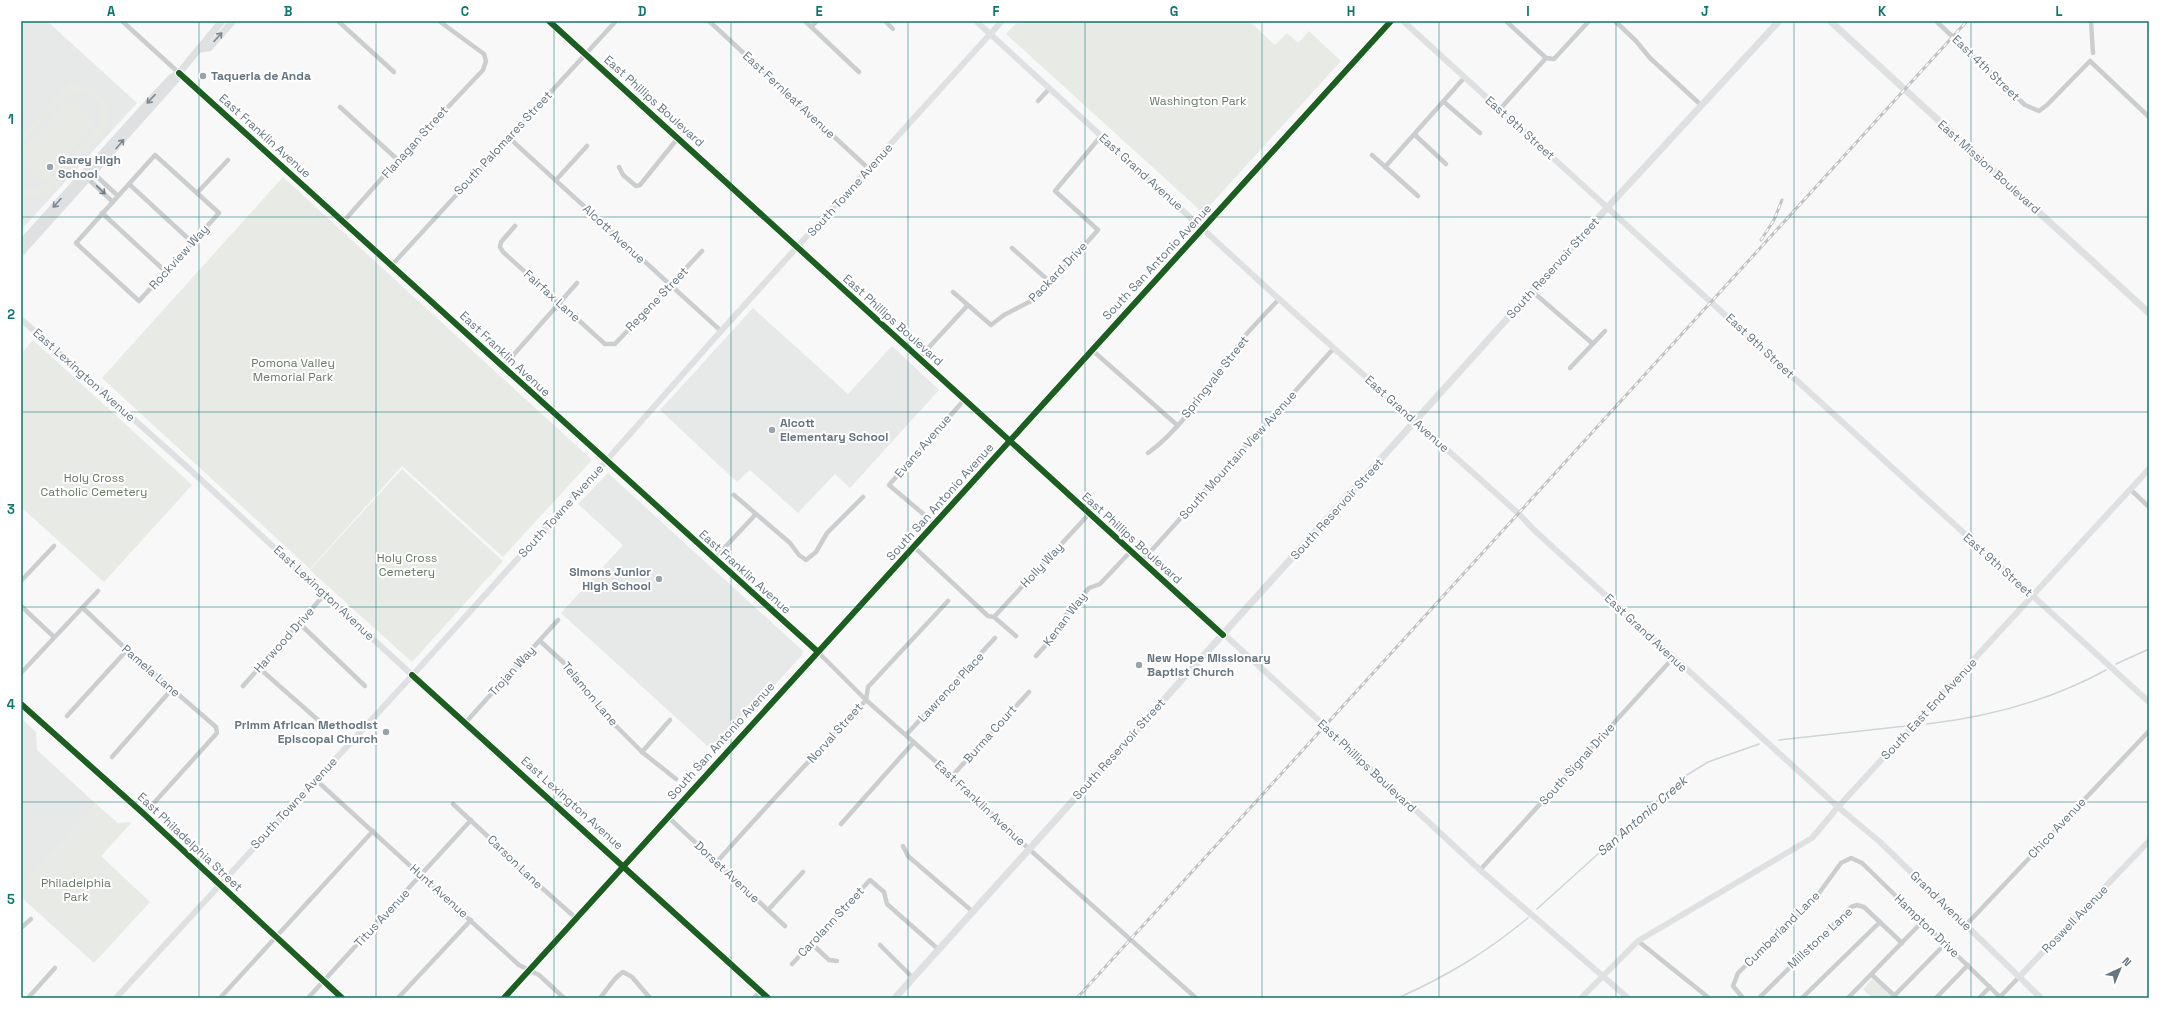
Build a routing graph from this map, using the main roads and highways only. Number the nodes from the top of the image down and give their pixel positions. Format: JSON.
{"nodes":[{"id":1,"x":222,"y":21,"type":"edge"},
{"id":2,"x":233,"y":21,"type":"edge"},
{"id":3,"x":1779,"y":21,"type":"edge"},
{"id":4,"x":1830,"y":21,"type":"edge"},
{"id":5,"x":200,"y":49,"type":"junction"},
{"id":6,"x":89,"y":174,"type":"junction"},
{"id":7,"x":21,"y":243,"type":"edge"},
{"id":8,"x":21,"y":254,"type":"edge"},
{"id":9,"x":2149,"y":313,"type":"edge"},
{"id":10,"x":895,"y":998,"type":"edge"}],
"edges":[{"from":1,"to":5,"type":"main road"},
{"from":5,"to":2,"type":"main road","one_way":true},
{"from":3,"to":10,"type":"main road","name":"South Reservoir Street"},
{"from":4,"to":9,"type":"main road","name":"East Mission Boulevard"},
{"from":5,"to":6,"type":"main road"},
{"from":6,"to":7,"type":"main road","one_way":true},
{"from":6,"to":8,"type":"main road"}]}
